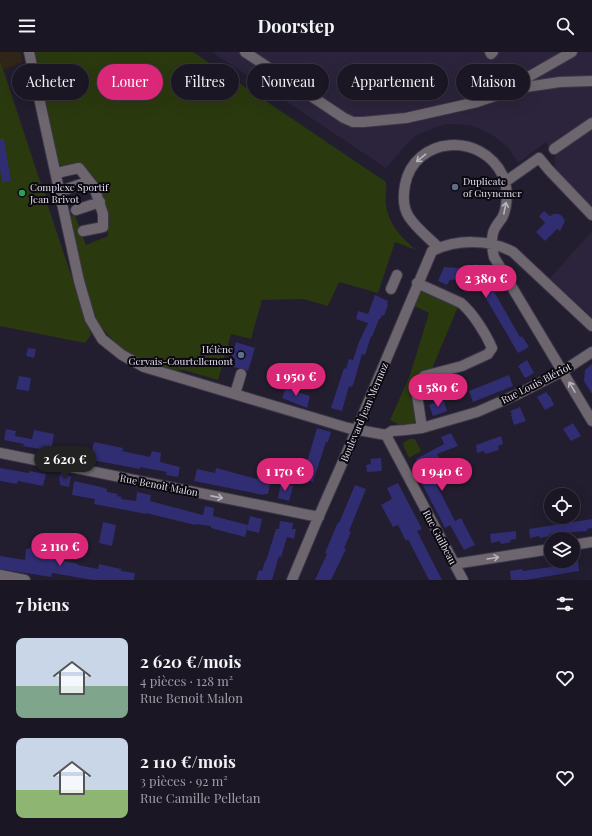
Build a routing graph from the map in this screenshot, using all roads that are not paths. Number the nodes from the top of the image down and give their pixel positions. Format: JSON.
{"nodes":[{"id":1,"x":29,"y":52,"type":"edge"},
{"id":2,"x":245,"y":52,"type":"edge"},
{"id":3,"x":490,"y":52,"type":"edge"},
{"id":4,"x":493,"y":52,"type":"edge"},
{"id":5,"x":572,"y":52,"type":"edge"},
{"id":6,"x":530,"y":76,"type":"edge"},
{"id":7,"x":592,"y":81,"type":"edge"},
{"id":8,"x":530,"y":86,"type":"edge"},
{"id":9,"x":483,"y":100,"type":"edge"},
{"id":10,"x":592,"y":123,"type":"edge"},
{"id":11,"x":554,"y":149,"type":"dead end"},
{"id":12,"x":56,"y":175,"type":"junction"},
{"id":13,"x":90,"y":181,"type":"junction"},
{"id":14,"x":504,"y":182,"type":"junction"},
{"id":15,"x":68,"y":189,"type":"dead end"},
{"id":16,"x":100,"y":202,"type":"junction"},
{"id":17,"x":76,"y":210,"type":"dead end"},
{"id":18,"x":592,"y":215,"type":"edge"},
{"id":19,"x":83,"y":231,"type":"dead end"},
{"id":20,"x":492,"y":244,"type":"junction"},
{"id":21,"x":439,"y":248,"type":"junction"},
{"id":22,"x":397,"y":275,"type":"dead end"},
{"id":23,"x":418,"y":283,"type":"junction"},
{"id":24,"x":391,"y":289,"type":"dead end"},
{"id":25,"x":592,"y":326,"type":"edge"},
{"id":26,"x":592,"y":352,"type":"edge"},
{"id":27,"x":563,"y":371,"type":"junction"},
{"id":28,"x":241,"y":374,"type":"dead end"},
{"id":29,"x":235,"y":394,"type":"junction"},
{"id":30,"x":592,"y":421,"type":"edge"},
{"id":31,"x":422,"y":428,"type":"junction"},
{"id":32,"x":357,"y":430,"type":"junction"},
{"id":33,"x":386,"y":435,"type":"junction"},
{"id":34,"x":0,"y":453,"type":"edge"},
{"id":35,"x":319,"y":517,"type":"junction"},
{"id":36,"x":592,"y":542,"type":"edge"},
{"id":37,"x":580,"y":544,"type":"edge"},
{"id":38,"x":544,"y":550,"type":"edge"},
{"id":39,"x":454,"y":564,"type":"junction"},
{"id":40,"x":0,"y":575,"type":"edge"},
{"id":41,"x":25,"y":580,"type":"edge"},
{"id":42,"x":292,"y":580,"type":"edge"},
{"id":43,"x":463,"y":580,"type":"edge"}],
"edges":[{"from":1,"to":12,"type":"street"},
{"from":2,"to":9,"type":"street"},
{"from":3,"to":4,"type":"street"},
{"from":5,"to":6,"type":"street"},
{"from":7,"to":8,"type":"street"},
{"from":10,"to":11,"type":"street"},
{"from":12,"to":13,"type":"street"},
{"from":12,"to":29,"type":"street"},
{"from":13,"to":15,"type":"street"},
{"from":13,"to":16,"type":"street"},
{"from":14,"to":18,"type":"street"},
{"from":20,"to":14,"type":"street","one_way":true},
{"from":14,"to":21,"type":"street","one_way":true},
{"from":16,"to":17,"type":"street"},
{"from":16,"to":19,"type":"street"},
{"from":20,"to":21,"type":"street"},
{"from":20,"to":25,"type":"street"},
{"from":20,"to":27,"type":"street"},
{"from":21,"to":23,"type":"street","name":"Boulevard Jean Mermoz"},
{"from":22,"to":24,"type":"street"},
{"from":23,"to":31,"type":"street"},
{"from":23,"to":32,"type":"street","name":"Boulevard Jean Mermoz"},
{"from":26,"to":27,"type":"street","name":"Rue Louis Blériot"},
{"from":30,"to":27,"type":"street","one_way":true},
{"from":27,"to":31,"type":"street","name":"Rue Louis Blériot"},
{"from":28,"to":29,"type":"street"},
{"from":29,"to":32,"type":"street"},
{"from":31,"to":33,"type":"street","name":"Rue Louis Blériot"},
{"from":32,"to":33,"type":"street"},
{"from":32,"to":35,"type":"street","name":"Boulevard Jean Mermoz"},
{"from":33,"to":39,"type":"street","name":"Rue Guilbeau"},
{"from":34,"to":35,"type":"street","name":"Rue Benoit Malon","one_way":true},
{"from":35,"to":42,"type":"street","name":"Boulevard Jean Mermoz"},
{"from":36,"to":37,"type":"street"},
{"from":39,"to":38,"type":"street","one_way":true},
{"from":39,"to":43,"type":"street","name":"Rue Guilbeau"},
{"from":40,"to":41,"type":"street"}]}
